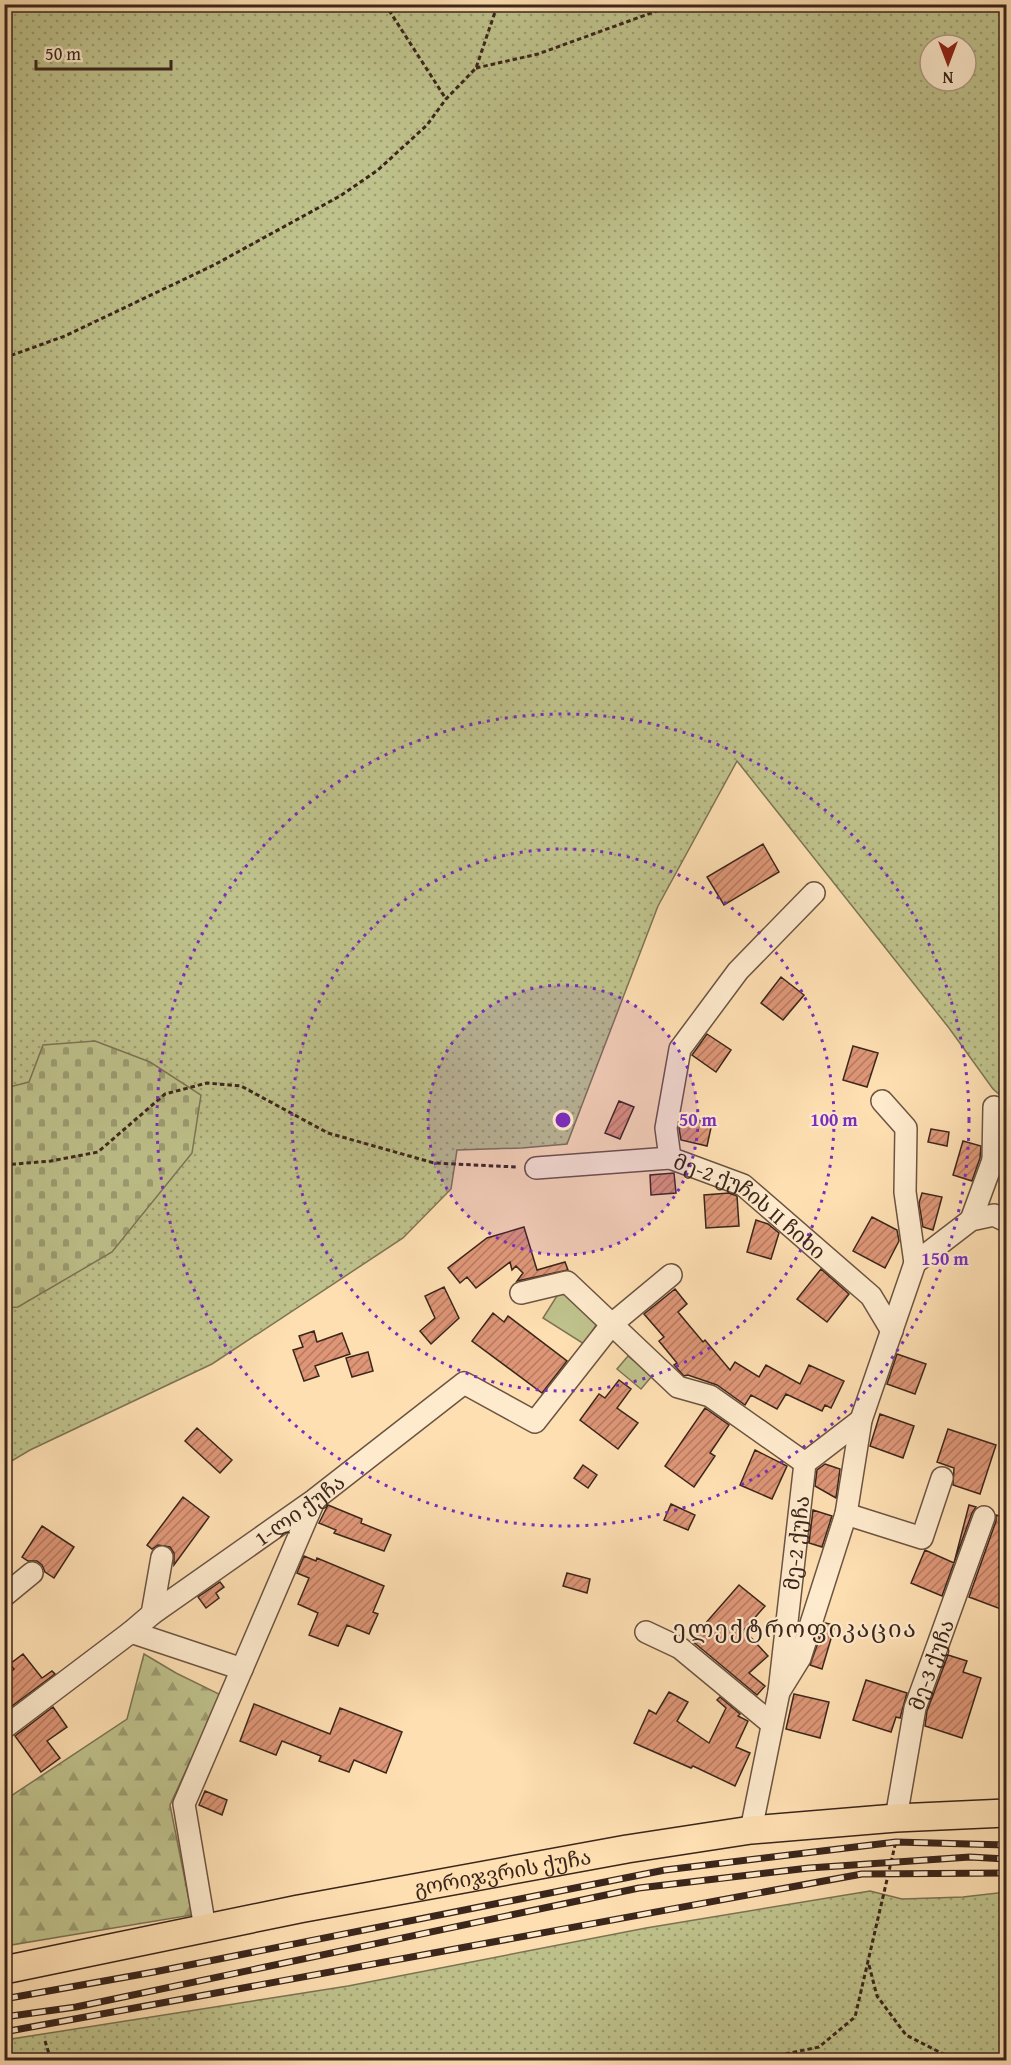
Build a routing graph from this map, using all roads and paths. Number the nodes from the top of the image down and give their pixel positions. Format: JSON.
{"nodes":[{"id":1,"x":385,"y":4,"type":"edge"},
{"id":2,"x":500,"y":4,"type":"edge"},
{"id":3,"x":676,"y":4,"type":"edge"},
{"id":4,"x":476,"y":68,"type":"junction"},
{"id":5,"x":446,"y":99,"type":"junction"},
{"id":6,"x":4,"y":358,"type":"edge"},
{"id":7,"x":814,"y":893,"type":"dead end"},
{"id":8,"x":882,"y":1101,"type":"dead end"},
{"id":9,"x":994,"y":1107,"type":"dead end"},
{"id":10,"x":1000,"y":1155,"type":"edge"},
{"id":11,"x":670,"y":1158,"type":"junction"},
{"id":12,"x":4,"y":1165,"type":"edge"},
{"id":13,"x":536,"y":1168,"type":"joint"},
{"id":14,"x":971,"y":1220,"type":"junction"},
{"id":15,"x":1006,"y":1221,"type":"edge"},
{"id":16,"x":915,"y":1263,"type":"junction"},
{"id":17,"x":671,"y":1275,"type":"dead end"},
{"id":18,"x":520,"y":1293,"type":"dead end"},
{"id":19,"x":612,"y":1324,"type":"junction"},
{"id":20,"x":892,"y":1331,"type":"junction"},
{"id":21,"x":861,"y":1420,"type":"junction"},
{"id":22,"x":805,"y":1463,"type":"junction"},
{"id":23,"x":942,"y":1478,"type":"dead end"},
{"id":24,"x":314,"y":1500,"type":"junction"},
{"id":25,"x":846,"y":1514,"type":"junction"},
{"id":26,"x":984,"y":1517,"type":"dead end"},
{"id":27,"x":162,"y":1557,"type":"dead end"},
{"id":28,"x":32,"y":1572,"type":"dead end"},
{"id":29,"x":4,"y":1596,"type":"edge"},
{"id":30,"x":152,"y":1614,"type":"junction"},
{"id":31,"x":131,"y":1632,"type":"junction"},
{"id":32,"x":646,"y":1632,"type":"dead end"},
{"id":33,"x":242,"y":1669,"type":"junction"},
{"id":34,"x":779,"y":1692,"type":"junction"},
{"id":35,"x":772,"y":1724,"type":"junction"},
{"id":36,"x":4,"y":1728,"type":"edge"},
{"id":37,"x":1006,"y":1810,"type":"edge"},
{"id":38,"x":896,"y":1818,"type":"junction"},
{"id":39,"x":751,"y":1830,"type":"junction"},
{"id":40,"x":205,"y":1928,"type":"junction"},
{"id":41,"x":868,"y":1963,"type":"junction"},
{"id":42,"x":4,"y":1970,"type":"edge"},
{"id":43,"x":45,"y":2042,"type":"dead end"},
{"id":44,"x":51,"y":2061,"type":"edge"},
{"id":45,"x":756,"y":2061,"type":"edge"},
{"id":46,"x":955,"y":2061,"type":"edge"}],
"edges":[{"from":1,"to":5,"type":"path"},
{"from":2,"to":4,"type":"path"},
{"from":3,"to":4,"type":"path"},
{"from":4,"to":5,"type":"path"},
{"from":5,"to":6,"type":"path"},
{"from":7,"to":11,"type":"street","name":"მე-2 ქუჩის II ჩიხი"},
{"from":8,"to":16,"type":"street"},
{"from":9,"to":10,"type":"street"},
{"from":10,"to":14,"type":"street"},
{"from":11,"to":13,"type":"street"},
{"from":11,"to":20,"type":"street","name":"მე-2 ქუჩის II ჩიხი"},
{"from":12,"to":13,"type":"path"},
{"from":14,"to":15,"type":"street"},
{"from":14,"to":16,"type":"street"},
{"from":16,"to":20,"type":"street","name":"მე-2 ქუჩა"},
{"from":17,"to":19,"type":"street"},
{"from":18,"to":19,"type":"street"},
{"from":19,"to":22,"type":"street"},
{"from":19,"to":24,"type":"street","name":"1-ლი ქუჩა"},
{"from":20,"to":21,"type":"street","name":"მე-2 ქუჩა"},
{"from":21,"to":22,"type":"street"},
{"from":21,"to":25,"type":"street","name":"მე-2 ქუჩა"},
{"from":22,"to":34,"type":"street","name":"მე-2 ქუჩა"},
{"from":23,"to":25,"type":"street"},
{"from":24,"to":30,"type":"street","name":"1-ლი ქუჩა"},
{"from":24,"to":33,"type":"street"},
{"from":25,"to":34,"type":"street","name":"მე-2 ქუჩა"},
{"from":26,"to":38,"type":"street","name":"მე-3 ქუჩა"},
{"from":27,"to":30,"type":"street"},
{"from":28,"to":29,"type":"street"},
{"from":30,"to":31,"type":"street","name":"1-ლი ქუჩა"},
{"from":31,"to":33,"type":"street"},
{"from":31,"to":36,"type":"street","name":"1-ლი ქუჩა"},
{"from":32,"to":35,"type":"street"},
{"from":33,"to":40,"type":"street"},
{"from":34,"to":35,"type":"street","name":"მე-2 ქუჩა"},
{"from":35,"to":39,"type":"street","name":"მე-2 ქუჩა"},
{"from":37,"to":38,"type":"main road","name":"გორიჯვრის ქუჩა"},
{"from":38,"to":39,"type":"main road","name":"გორიჯვრის ქუჩა"},
{"from":38,"to":41,"type":"path"},
{"from":39,"to":40,"type":"main road","name":"გორიჯვრის ქუჩა"},
{"from":40,"to":42,"type":"main road","name":"გორიჯვრის ქუჩა"},
{"from":41,"to":45,"type":"path"},
{"from":41,"to":46,"type":"path"},
{"from":43,"to":44,"type":"path"}]}
